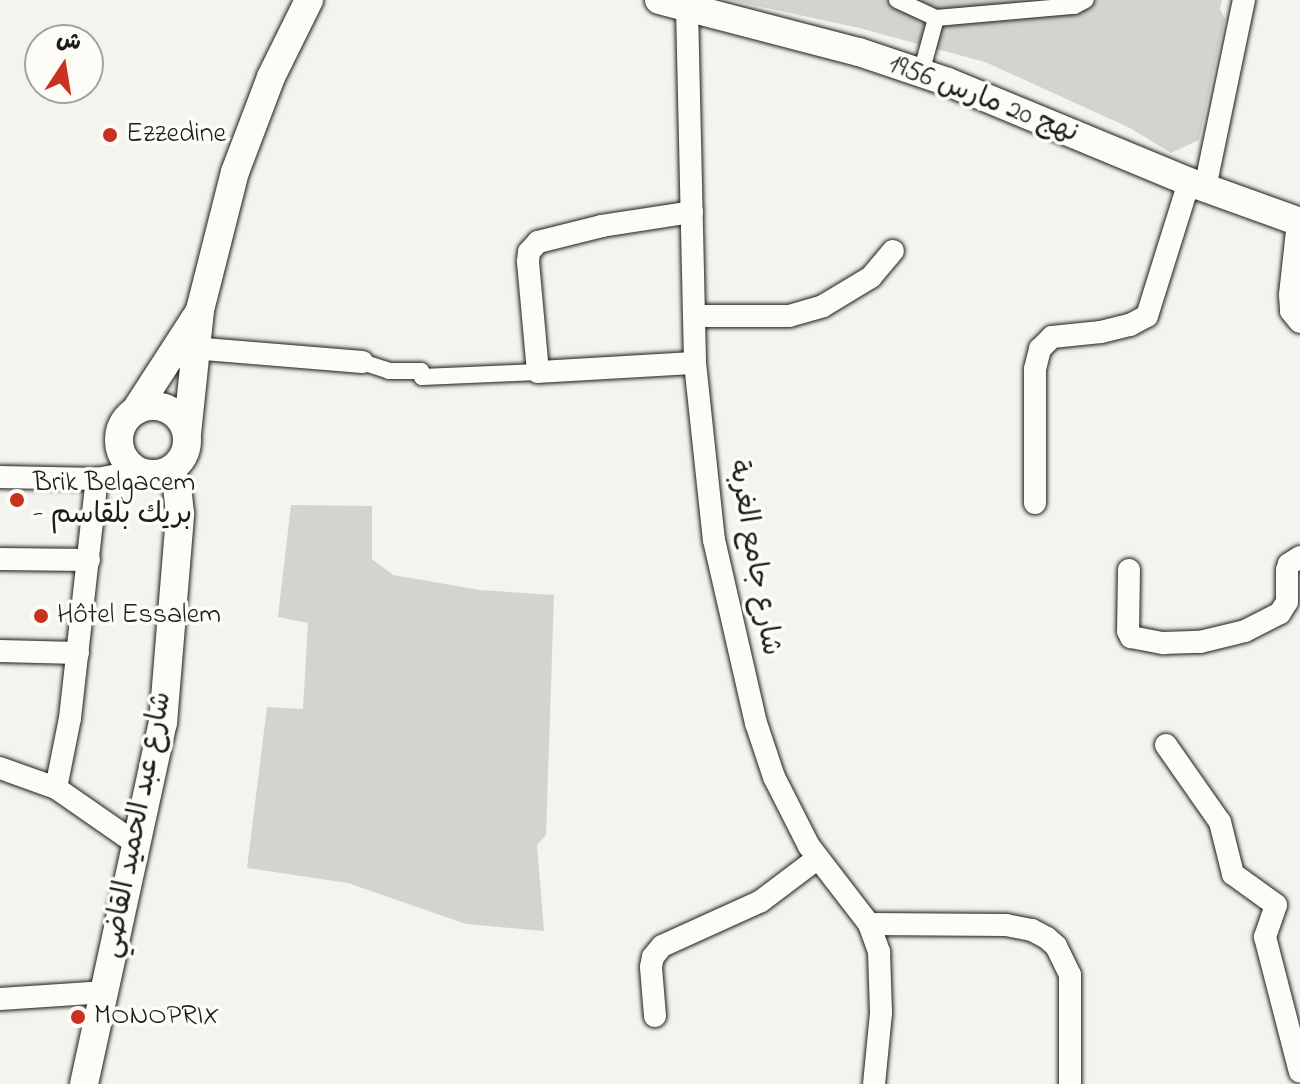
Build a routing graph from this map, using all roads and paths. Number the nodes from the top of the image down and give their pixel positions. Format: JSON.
{"nodes":[{"id":1,"x":309,"y":0,"type":"edge"},
{"id":2,"x":659,"y":0,"type":"edge"},
{"id":3,"x":897,"y":0,"type":"edge"},
{"id":4,"x":1086,"y":0,"type":"edge"},
{"id":5,"x":1244,"y":0,"type":"edge"},
{"id":6,"x":687,"y":8,"type":"junction"},
{"id":7,"x":936,"y":18,"type":"junction"},
{"id":8,"x":921,"y":73,"type":"junction"},
{"id":9,"x":1197,"y":185,"type":"junction"},
{"id":10,"x":692,"y":212,"type":"junction"},
{"id":11,"x":1299,"y":222,"type":"edge"},
{"id":12,"x":893,"y":251,"type":"dead end"},
{"id":13,"x":696,"y":316,"type":"junction"},
{"id":14,"x":1300,"y":322,"type":"edge"},
{"id":15,"x":188,"y":348,"type":"junction"},
{"id":16,"x":362,"y":362,"type":"joint"},
{"id":17,"x":695,"y":363,"type":"junction"},
{"id":18,"x":538,"y":372,"type":"junction"},
{"id":19,"x":135,"y":411,"type":"junction"},
{"id":20,"x":187,"y":434,"type":"junction"},
{"id":21,"x":170,"y":470,"type":"junction"},
{"id":22,"x":138,"y":471,"type":"junction"},
{"id":23,"x":0,"y":477,"type":"edge"},
{"id":24,"x":97,"y":479,"type":"junction"},
{"id":25,"x":1035,"y":503,"type":"dead end"},
{"id":26,"x":1300,"y":557,"type":"edge"},
{"id":27,"x":0,"y":559,"type":"edge"},
{"id":28,"x":89,"y":560,"type":"junction"},
{"id":29,"x":1129,"y":570,"type":"dead end"},
{"id":30,"x":0,"y":651,"type":"edge"},
{"id":31,"x":78,"y":653,"type":"junction"},
{"id":32,"x":1166,"y":745,"type":"dead end"},
{"id":33,"x":0,"y":768,"type":"edge"},
{"id":34,"x":56,"y":788,"type":"junction"},
{"id":35,"x":135,"y":843,"type":"junction"},
{"id":36,"x":818,"y":858,"type":"junction"},
{"id":37,"x":869,"y":924,"type":"junction"},
{"id":38,"x":106,"y":992,"type":"junction"},
{"id":39,"x":0,"y":999,"type":"edge"},
{"id":40,"x":655,"y":1016,"type":"dead end"},
{"id":41,"x":1300,"y":1072,"type":"edge"},
{"id":42,"x":84,"y":1084,"type":"edge"},
{"id":43,"x":874,"y":1084,"type":"edge"},
{"id":44,"x":1070,"y":1084,"type":"edge"}],
"edges":[{"from":1,"to":15,"type":"street"},
{"from":2,"to":6,"type":"street","name":"نهج 20 مارس 1956"},
{"from":3,"to":7,"type":"street"},
{"from":4,"to":7,"type":"street"},
{"from":5,"to":9,"type":"street"},
{"from":6,"to":8,"type":"street","name":"نهج 20 مارس 1956"},
{"from":6,"to":10,"type":"street","name":"شارع جامع الغربة"},
{"from":7,"to":8,"type":"street"},
{"from":8,"to":9,"type":"street","name":"نهج 20 مارس 1956"},
{"from":9,"to":11,"type":"street","name":"نهج 20 مارس 1956"},
{"from":9,"to":25,"type":"street"},
{"from":10,"to":13,"type":"street","name":"شارع جامع الغربة"},
{"from":10,"to":18,"type":"street"},
{"from":11,"to":14,"type":"street"},
{"from":12,"to":13,"type":"street"},
{"from":13,"to":17,"type":"street","name":"شارع جامع الغربة"},
{"from":15,"to":16,"type":"street"},
{"from":15,"to":19,"type":"street"},
{"from":15,"to":20,"type":"street"},
{"from":16,"to":18,"type":"street"},
{"from":17,"to":18,"type":"street"},
{"from":17,"to":36,"type":"street","name":"شارع جامع الغربة"},
{"from":19,"to":20,"type":"street"},
{"from":19,"to":22,"type":"street"},
{"from":20,"to":21,"type":"street"},
{"from":21,"to":22,"type":"street"},
{"from":21,"to":35,"type":"street","name":"شارع عبد الحميد القاضي"},
{"from":22,"to":24,"type":"street"},
{"from":23,"to":24,"type":"street"},
{"from":24,"to":28,"type":"street"},
{"from":26,"to":29,"type":"street"},
{"from":27,"to":28,"type":"street"},
{"from":28,"to":31,"type":"street"},
{"from":30,"to":31,"type":"street"},
{"from":31,"to":34,"type":"street"},
{"from":32,"to":41,"type":"street"},
{"from":33,"to":34,"type":"street"},
{"from":34,"to":35,"type":"street"},
{"from":35,"to":38,"type":"street","name":"شارع عبد الحميد القاضي"},
{"from":36,"to":37,"type":"street","name":"شارع جامع الغربة"},
{"from":36,"to":40,"type":"street"},
{"from":37,"to":43,"type":"street","name":"شارع جامع الغربة"},
{"from":37,"to":44,"type":"street"},
{"from":38,"to":39,"type":"street"},
{"from":38,"to":42,"type":"street","name":"شارع عبد الحميد القاضي"}]}
